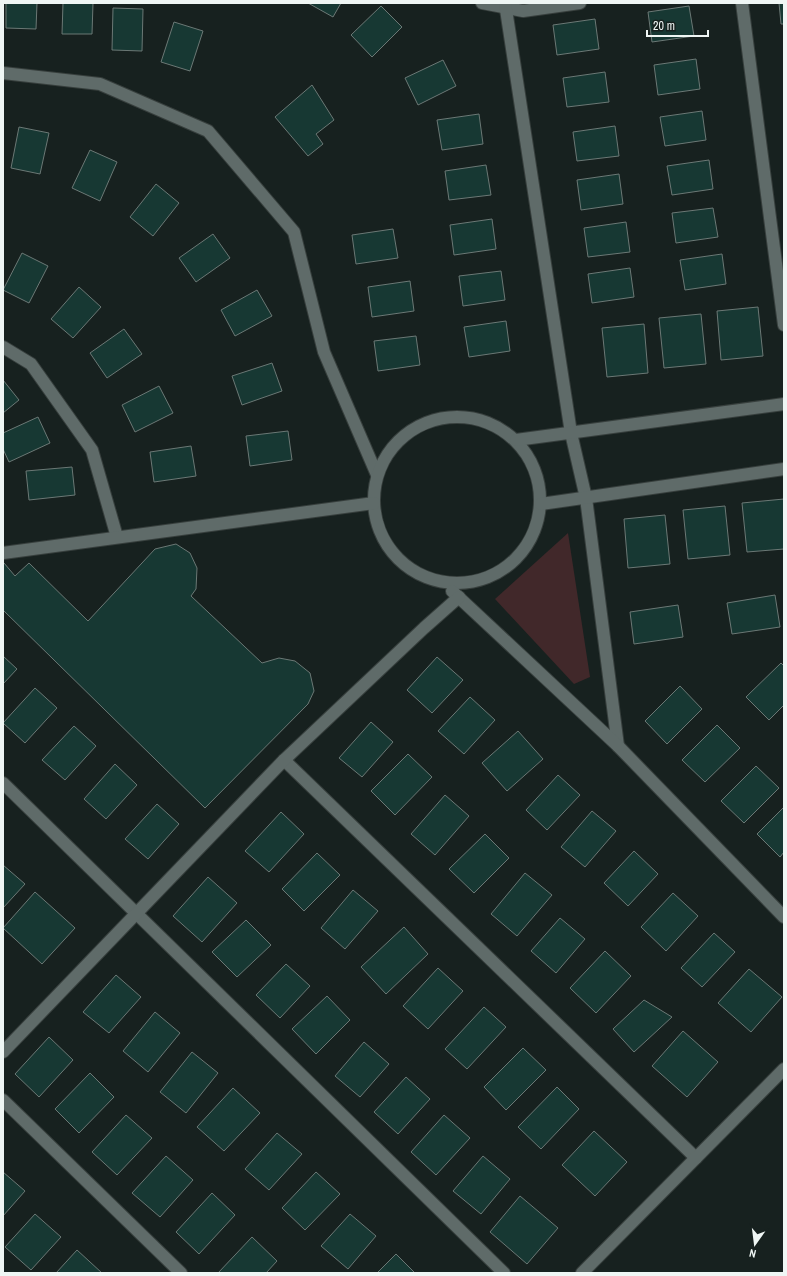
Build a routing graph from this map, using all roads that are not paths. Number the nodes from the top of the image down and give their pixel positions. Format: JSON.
{"nodes":[{"id":1,"x":482,"y":3,"type":"edge"},
{"id":2,"x":580,"y":3,"type":"edge"},
{"id":3,"x":742,"y":3,"type":"edge"},
{"id":4,"x":506,"y":5,"type":"edge"},
{"id":5,"x":3,"y":73,"type":"edge"},
{"id":6,"x":784,"y":326,"type":"edge"},
{"id":7,"x":3,"y":347,"type":"edge"},
{"id":8,"x":784,"y":404,"type":"edge"},
{"id":9,"x":571,"y":433,"type":"junction"},
{"id":10,"x":516,"y":440,"type":"junction"},
{"id":11,"x":784,"y":469,"type":"edge"},
{"id":12,"x":378,"y":475,"type":"junction"},
{"id":13,"x":586,"y":498,"type":"junction"},
{"id":14,"x":374,"y":503,"type":"junction"},
{"id":15,"x":541,"y":504,"type":"junction"},
{"id":16,"x":117,"y":537,"type":"junction"},
{"id":17,"x":3,"y":552,"type":"edge"},
{"id":18,"x":443,"y":582,"type":"junction"},
{"id":19,"x":458,"y":597,"type":"junction"},
{"id":20,"x":618,"y":746,"type":"junction"},
{"id":21,"x":284,"y":760,"type":"junction"},
{"id":22,"x":3,"y":783,"type":"edge"},
{"id":23,"x":136,"y":914,"type":"junction"},
{"id":24,"x":784,"y":917,"type":"edge"},
{"id":25,"x":3,"y":1052,"type":"edge"},
{"id":26,"x":784,"y":1069,"type":"edge"},
{"id":27,"x":3,"y":1100,"type":"edge"},
{"id":28,"x":696,"y":1158,"type":"junction"},
{"id":29,"x":181,"y":1273,"type":"edge"},
{"id":30,"x":504,"y":1273,"type":"edge"},
{"id":31,"x":582,"y":1273,"type":"edge"}],
"edges":[{"from":1,"to":4,"type":"street"},
{"from":2,"to":4,"type":"street"},
{"from":3,"to":6,"type":"street"},
{"from":4,"to":9,"type":"street"},
{"from":5,"to":12,"type":"street"},
{"from":7,"to":16,"type":"street"},
{"from":8,"to":9,"type":"street"},
{"from":9,"to":10,"type":"street"},
{"from":9,"to":13,"type":"street"},
{"from":10,"to":12,"type":"street"},
{"from":10,"to":15,"type":"street"},
{"from":11,"to":13,"type":"street"},
{"from":12,"to":14,"type":"street"},
{"from":13,"to":15,"type":"street"},
{"from":13,"to":20,"type":"street"},
{"from":14,"to":16,"type":"street"},
{"from":14,"to":18,"type":"street"},
{"from":15,"to":18,"type":"street"},
{"from":16,"to":17,"type":"street"},
{"from":18,"to":19,"type":"street"},
{"from":19,"to":20,"type":"street"},
{"from":19,"to":21,"type":"street"},
{"from":20,"to":24,"type":"street"},
{"from":21,"to":23,"type":"street"},
{"from":21,"to":28,"type":"street"},
{"from":22,"to":23,"type":"street"},
{"from":23,"to":25,"type":"street"},
{"from":23,"to":30,"type":"street"},
{"from":26,"to":28,"type":"street"},
{"from":27,"to":29,"type":"street"},
{"from":28,"to":31,"type":"street"}]}
